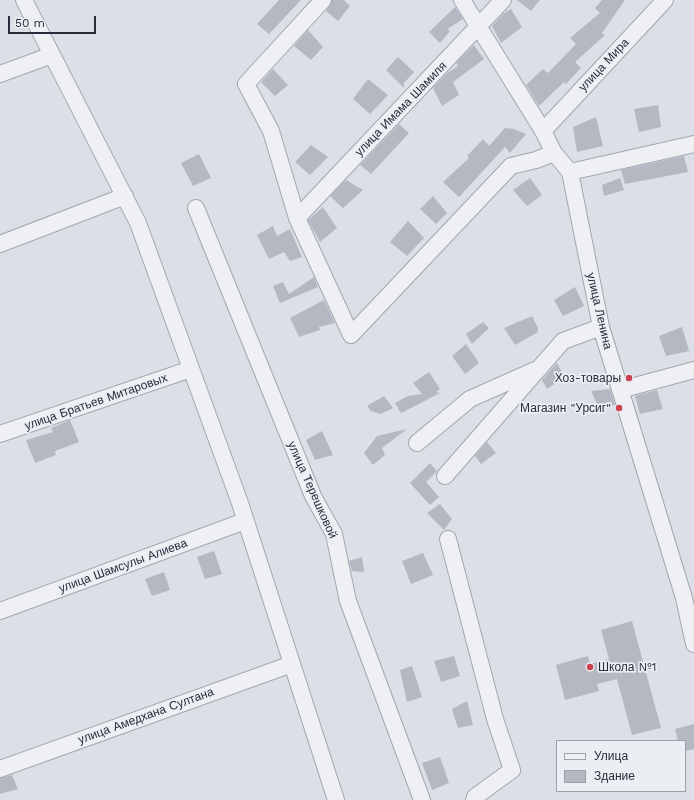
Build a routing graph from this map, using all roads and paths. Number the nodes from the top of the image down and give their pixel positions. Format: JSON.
{"nodes":[{"id":1,"x":24,"y":0,"type":"edge"},
{"id":2,"x":323,"y":0,"type":"edge"},
{"id":3,"x":462,"y":0,"type":"edge"},
{"id":4,"x":503,"y":0,"type":"edge"},
{"id":5,"x":665,"y":0,"type":"edge"},
{"id":6,"x":479,"y":27,"type":"junction"},
{"id":7,"x":52,"y":55,"type":"junction"},
{"id":8,"x":0,"y":74,"type":"edge"},
{"id":9,"x":543,"y":131,"type":"junction"},
{"id":10,"x":694,"y":144,"type":"edge"},
{"id":11,"x":554,"y":153,"type":"junction"},
{"id":12,"x":570,"y":172,"type":"junction"},
{"id":13,"x":125,"y":196,"type":"junction"},
{"id":14,"x":196,"y":208,"type":"dead end"},
{"id":15,"x":297,"y":218,"type":"junction"},
{"id":16,"x":0,"y":244,"type":"edge"},
{"id":17,"x":601,"y":327,"type":"junction"},
{"id":18,"x":538,"y":368,"type":"junction"},
{"id":19,"x":191,"y":369,"type":"junction"},
{"id":20,"x":694,"y":370,"type":"edge"},
{"id":21,"x":620,"y":390,"type":"junction"},
{"id":22,"x":0,"y":434,"type":"edge"},
{"id":23,"x":417,"y":443,"type":"dead end"},
{"id":24,"x":445,"y":476,"type":"dead end"},
{"id":25,"x":245,"y":521,"type":"junction"},
{"id":26,"x":448,"y":539,"type":"dead end"},
{"id":27,"x":689,"y":596,"type":"edge"},
{"id":28,"x":0,"y":611,"type":"edge"},
{"id":29,"x":694,"y":644,"type":"edge"},
{"id":30,"x":292,"y":664,"type":"junction"},
{"id":31,"x":0,"y":769,"type":"edge"},
{"id":32,"x":336,"y":800,"type":"edge"},
{"id":33,"x":422,"y":800,"type":"edge"},
{"id":34,"x":474,"y":800,"type":"edge"}],
"edges":[{"from":1,"to":7,"type":"street"},
{"from":2,"to":15,"type":"street"},
{"from":3,"to":6,"type":"street","name":"улица Ленина"},
{"from":4,"to":6,"type":"street","name":"улица Имама Шамиля"},
{"from":5,"to":9,"type":"street","name":"улица Мира"},
{"from":6,"to":9,"type":"street","name":"улица Ленина"},
{"from":6,"to":15,"type":"street","name":"улица Имама Шамиля"},
{"from":7,"to":8,"type":"street"},
{"from":7,"to":13,"type":"street"},
{"from":9,"to":11,"type":"street","name":"улица Ленина"},
{"from":10,"to":12,"type":"street"},
{"from":11,"to":12,"type":"street","name":"улица Ленина"},
{"from":11,"to":15,"type":"street"},
{"from":12,"to":17,"type":"street","name":"улица Ленина"},
{"from":13,"to":16,"type":"street"},
{"from":13,"to":19,"type":"street"},
{"from":14,"to":33,"type":"street","name":"улица Терешковой"},
{"from":17,"to":18,"type":"street"},
{"from":17,"to":21,"type":"street","name":"улица Ленина"},
{"from":18,"to":23,"type":"street"},
{"from":18,"to":24,"type":"street"},
{"from":19,"to":22,"type":"street","name":"улица Братьев Митаровых"},
{"from":19,"to":25,"type":"street"},
{"from":20,"to":21,"type":"street"},
{"from":21,"to":27,"type":"street","name":"улица Ленина"},
{"from":25,"to":28,"type":"street","name":"улица Шамсулы Алиева"},
{"from":25,"to":30,"type":"street"},
{"from":26,"to":34,"type":"street"},
{"from":27,"to":29,"type":"street","name":"улица Ленина"},
{"from":30,"to":31,"type":"street","name":"улица Амедхана Султана"},
{"from":30,"to":32,"type":"street"}]}
